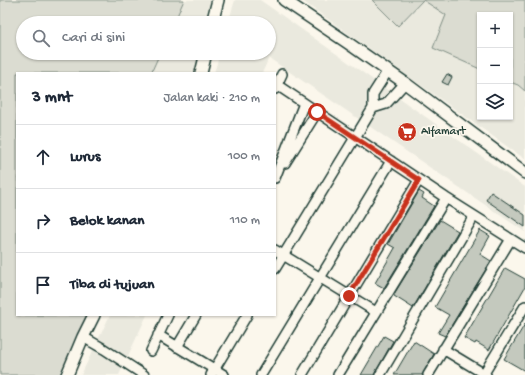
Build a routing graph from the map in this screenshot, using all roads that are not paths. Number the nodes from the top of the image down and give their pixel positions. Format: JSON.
{"nodes":[{"id":1,"x":218,"y":0,"type":"edge"},
{"id":2,"x":284,"y":0,"type":"edge"},
{"id":3,"x":214,"y":16,"type":"edge"},
{"id":4,"x":204,"y":60,"type":"edge"},
{"id":5,"x":201,"y":72,"type":"edge"},
{"id":6,"x":388,"y":72,"type":"junction"},
{"id":7,"x":282,"y":74,"type":"dead end"},
{"id":8,"x":405,"y":84,"type":"junction"},
{"id":9,"x":276,"y":87,"type":"edge"},
{"id":10,"x":304,"y":103,"type":"junction"},
{"id":11,"x":373,"y":108,"type":"junction"},
{"id":12,"x":317,"y":112,"type":"junction"},
{"id":13,"x":355,"y":137,"type":"junction"},
{"id":14,"x":391,"y":161,"type":"junction"},
{"id":15,"x":525,"y":173,"type":"edge"},
{"id":16,"x":276,"y":175,"type":"edge"},
{"id":17,"x":276,"y":176,"type":"edge"},
{"id":18,"x":419,"y":180,"type":"junction"},
{"id":19,"x":446,"y":198,"type":"junction"},
{"id":20,"x":474,"y":216,"type":"junction"},
{"id":21,"x":510,"y":239,"type":"junction"},
{"id":22,"x":525,"y":248,"type":"edge"},
{"id":23,"x":276,"y":251,"type":"edge"},
{"id":24,"x":283,"y":255,"type":"junction"},
{"id":25,"x":276,"y":267,"type":"edge"},
{"id":26,"x":320,"y":278,"type":"junction"},
{"id":27,"x":349,"y":296,"type":"junction"},
{"id":28,"x":525,"y":306,"type":"edge"},
{"id":29,"x":376,"y":312,"type":"junction"},
{"id":30,"x":94,"y":316,"type":"edge"},
{"id":31,"x":168,"y":316,"type":"edge"},
{"id":32,"x":195,"y":316,"type":"edge"},
{"id":33,"x":246,"y":316,"type":"edge"},
{"id":34,"x":158,"y":335,"type":"junction"},
{"id":35,"x":83,"y":337,"type":"junction"},
{"id":36,"x":177,"y":347,"type":"junction"},
{"id":37,"x":443,"y":349,"type":"junction"},
{"id":38,"x":151,"y":351,"type":"dead end"},
{"id":39,"x":213,"y":372,"type":"edge"},
{"id":40,"x":67,"y":375,"type":"edge"},
{"id":41,"x":144,"y":375,"type":"edge"},
{"id":42,"x":224,"y":375,"type":"edge"},
{"id":43,"x":261,"y":375,"type":"edge"},
{"id":44,"x":302,"y":375,"type":"edge"},
{"id":45,"x":338,"y":375,"type":"edge"},
{"id":46,"x":380,"y":375,"type":"edge"},
{"id":47,"x":428,"y":375,"type":"edge"},
{"id":48,"x":484,"y":375,"type":"edge"}],
"edges":[{"from":1,"to":3,"type":"main road"},
{"from":2,"to":6,"type":"main road"},
{"from":4,"to":5,"type":"main road"},
{"from":6,"to":8,"type":"main road"},
{"from":6,"to":11,"type":"street"},
{"from":7,"to":9,"type":"street"},
{"from":8,"to":11,"type":"street"},
{"from":8,"to":15,"type":"main road"},
{"from":9,"to":10,"type":"street"},
{"from":10,"to":12,"type":"street"},
{"from":10,"to":16,"type":"street"},
{"from":11,"to":13,"type":"street"},
{"from":12,"to":13,"type":"street"},
{"from":12,"to":17,"type":"street"},
{"from":13,"to":14,"type":"street"},
{"from":13,"to":24,"type":"street"},
{"from":14,"to":18,"type":"street"},
{"from":14,"to":26,"type":"street"},
{"from":18,"to":19,"type":"street"},
{"from":18,"to":27,"type":"street"},
{"from":19,"to":20,"type":"street"},
{"from":19,"to":29,"type":"street"},
{"from":20,"to":21,"type":"street"},
{"from":20,"to":46,"type":"street"},
{"from":21,"to":22,"type":"street"},
{"from":21,"to":37,"type":"street"},
{"from":23,"to":24,"type":"street"},
{"from":24,"to":25,"type":"street"},
{"from":24,"to":26,"type":"street"},
{"from":26,"to":27,"type":"street"},
{"from":26,"to":43,"type":"street"},
{"from":27,"to":29,"type":"street"},
{"from":27,"to":44,"type":"street"},
{"from":28,"to":48,"type":"street"},
{"from":29,"to":45,"type":"street"},
{"from":30,"to":35,"type":"main road"},
{"from":31,"to":34,"type":"street"},
{"from":32,"to":36,"type":"street"},
{"from":33,"to":39,"type":"street"},
{"from":34,"to":36,"type":"street"},
{"from":34,"to":38,"type":"street"},
{"from":35,"to":40,"type":"main road"},
{"from":35,"to":41,"type":"street"},
{"from":36,"to":39,"type":"street"},
{"from":37,"to":47,"type":"street"},
{"from":37,"to":48,"type":"street"},
{"from":39,"to":42,"type":"street"}]}
